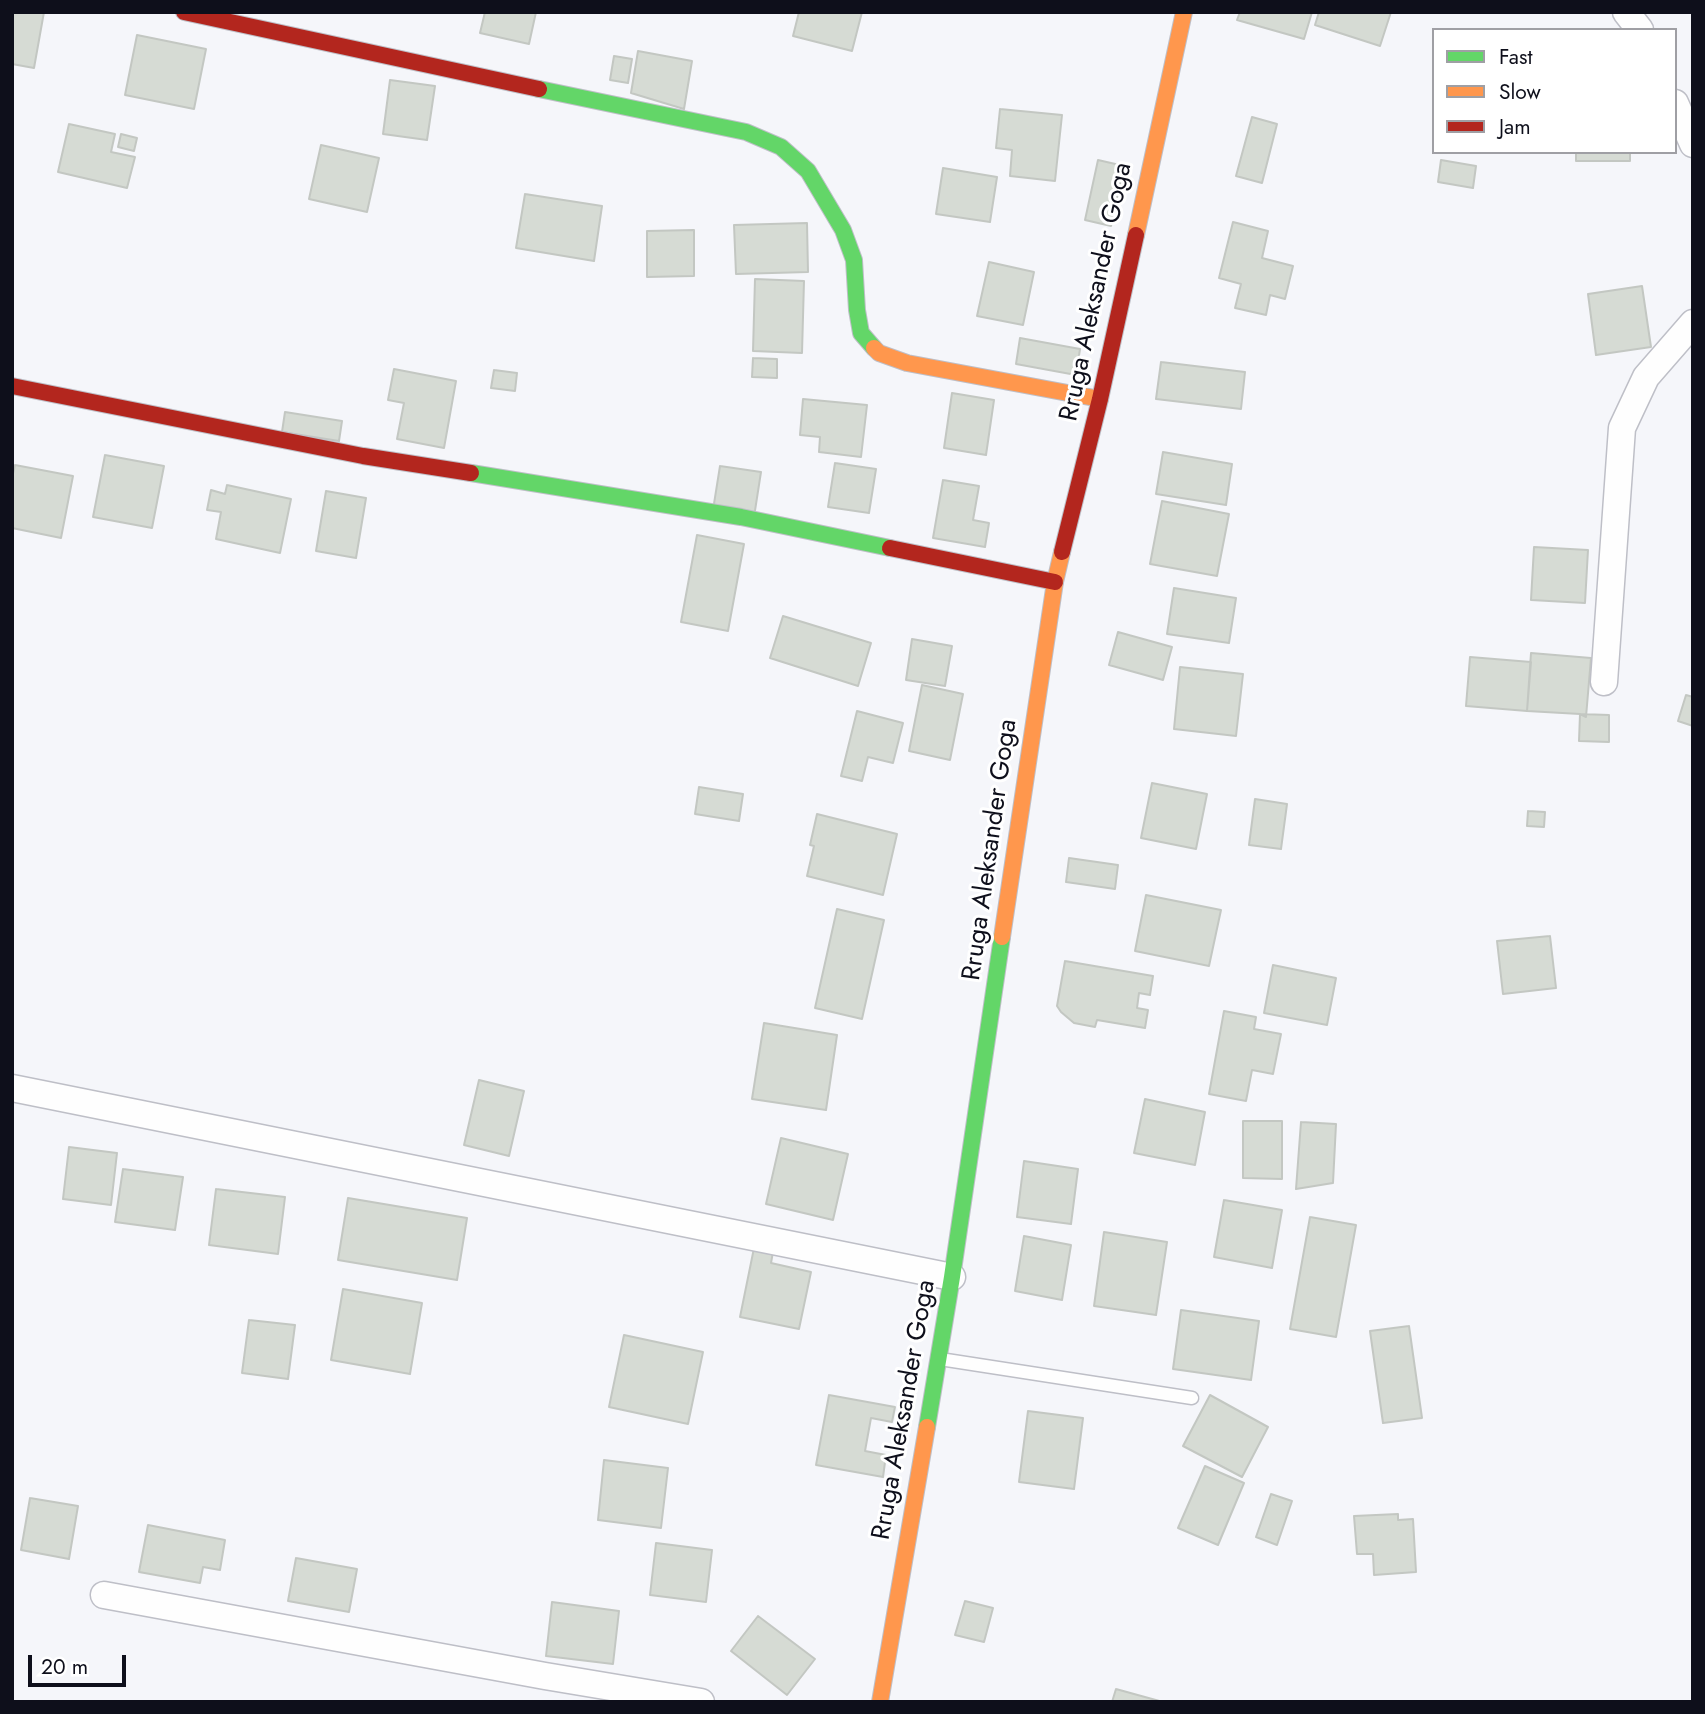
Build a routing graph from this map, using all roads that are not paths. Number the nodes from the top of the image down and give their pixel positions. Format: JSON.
{"nodes":[{"id":1,"x":184,"y":12,"type":"edge"},
{"id":2,"x":1184,"y":12,"type":"edge"},
{"id":3,"x":1626,"y":12,"type":"edge"},
{"id":4,"x":1638,"y":28,"type":"edge"},
{"id":5,"x":1677,"y":108,"type":"edge"},
{"id":6,"x":1693,"y":144,"type":"edge"},
{"id":7,"x":1693,"y":323,"type":"edge"},
{"id":8,"x":12,"y":386,"type":"edge"},
{"id":9,"x":1100,"y":399,"type":"junction"},
{"id":10,"x":1055,"y":582,"type":"junction"},
{"id":11,"x":1604,"y":682,"type":"dead end"},
{"id":12,"x":12,"y":1088,"type":"edge"},
{"id":13,"x":953,"y":1277,"type":"junction"},
{"id":14,"x":939,"y":1359,"type":"junction"},
{"id":15,"x":1192,"y":1398,"type":"dead end"},
{"id":16,"x":104,"y":1595,"type":"dead end"},
{"id":17,"x":701,"y":1702,"type":"edge"},
{"id":18,"x":880,"y":1702,"type":"edge"}],
"edges":[{"from":1,"to":9,"type":"street"},
{"from":2,"to":9,"type":"street","name":"Rruga Aleksander Goga"},
{"from":3,"to":4,"type":"street"},
{"from":5,"to":6,"type":"street"},
{"from":7,"to":11,"type":"street"},
{"from":8,"to":10,"type":"street"},
{"from":9,"to":10,"type":"street","name":"Rruga Aleksander Goga"},
{"from":10,"to":13,"type":"street","name":"Rruga Aleksander Goga"},
{"from":12,"to":13,"type":"street"},
{"from":13,"to":14,"type":"street","name":"Rruga Aleksander Goga"},
{"from":14,"to":15,"type":"lane"},
{"from":14,"to":18,"type":"street","name":"Rruga Aleksander Goga"},
{"from":16,"to":17,"type":"street"}]}
